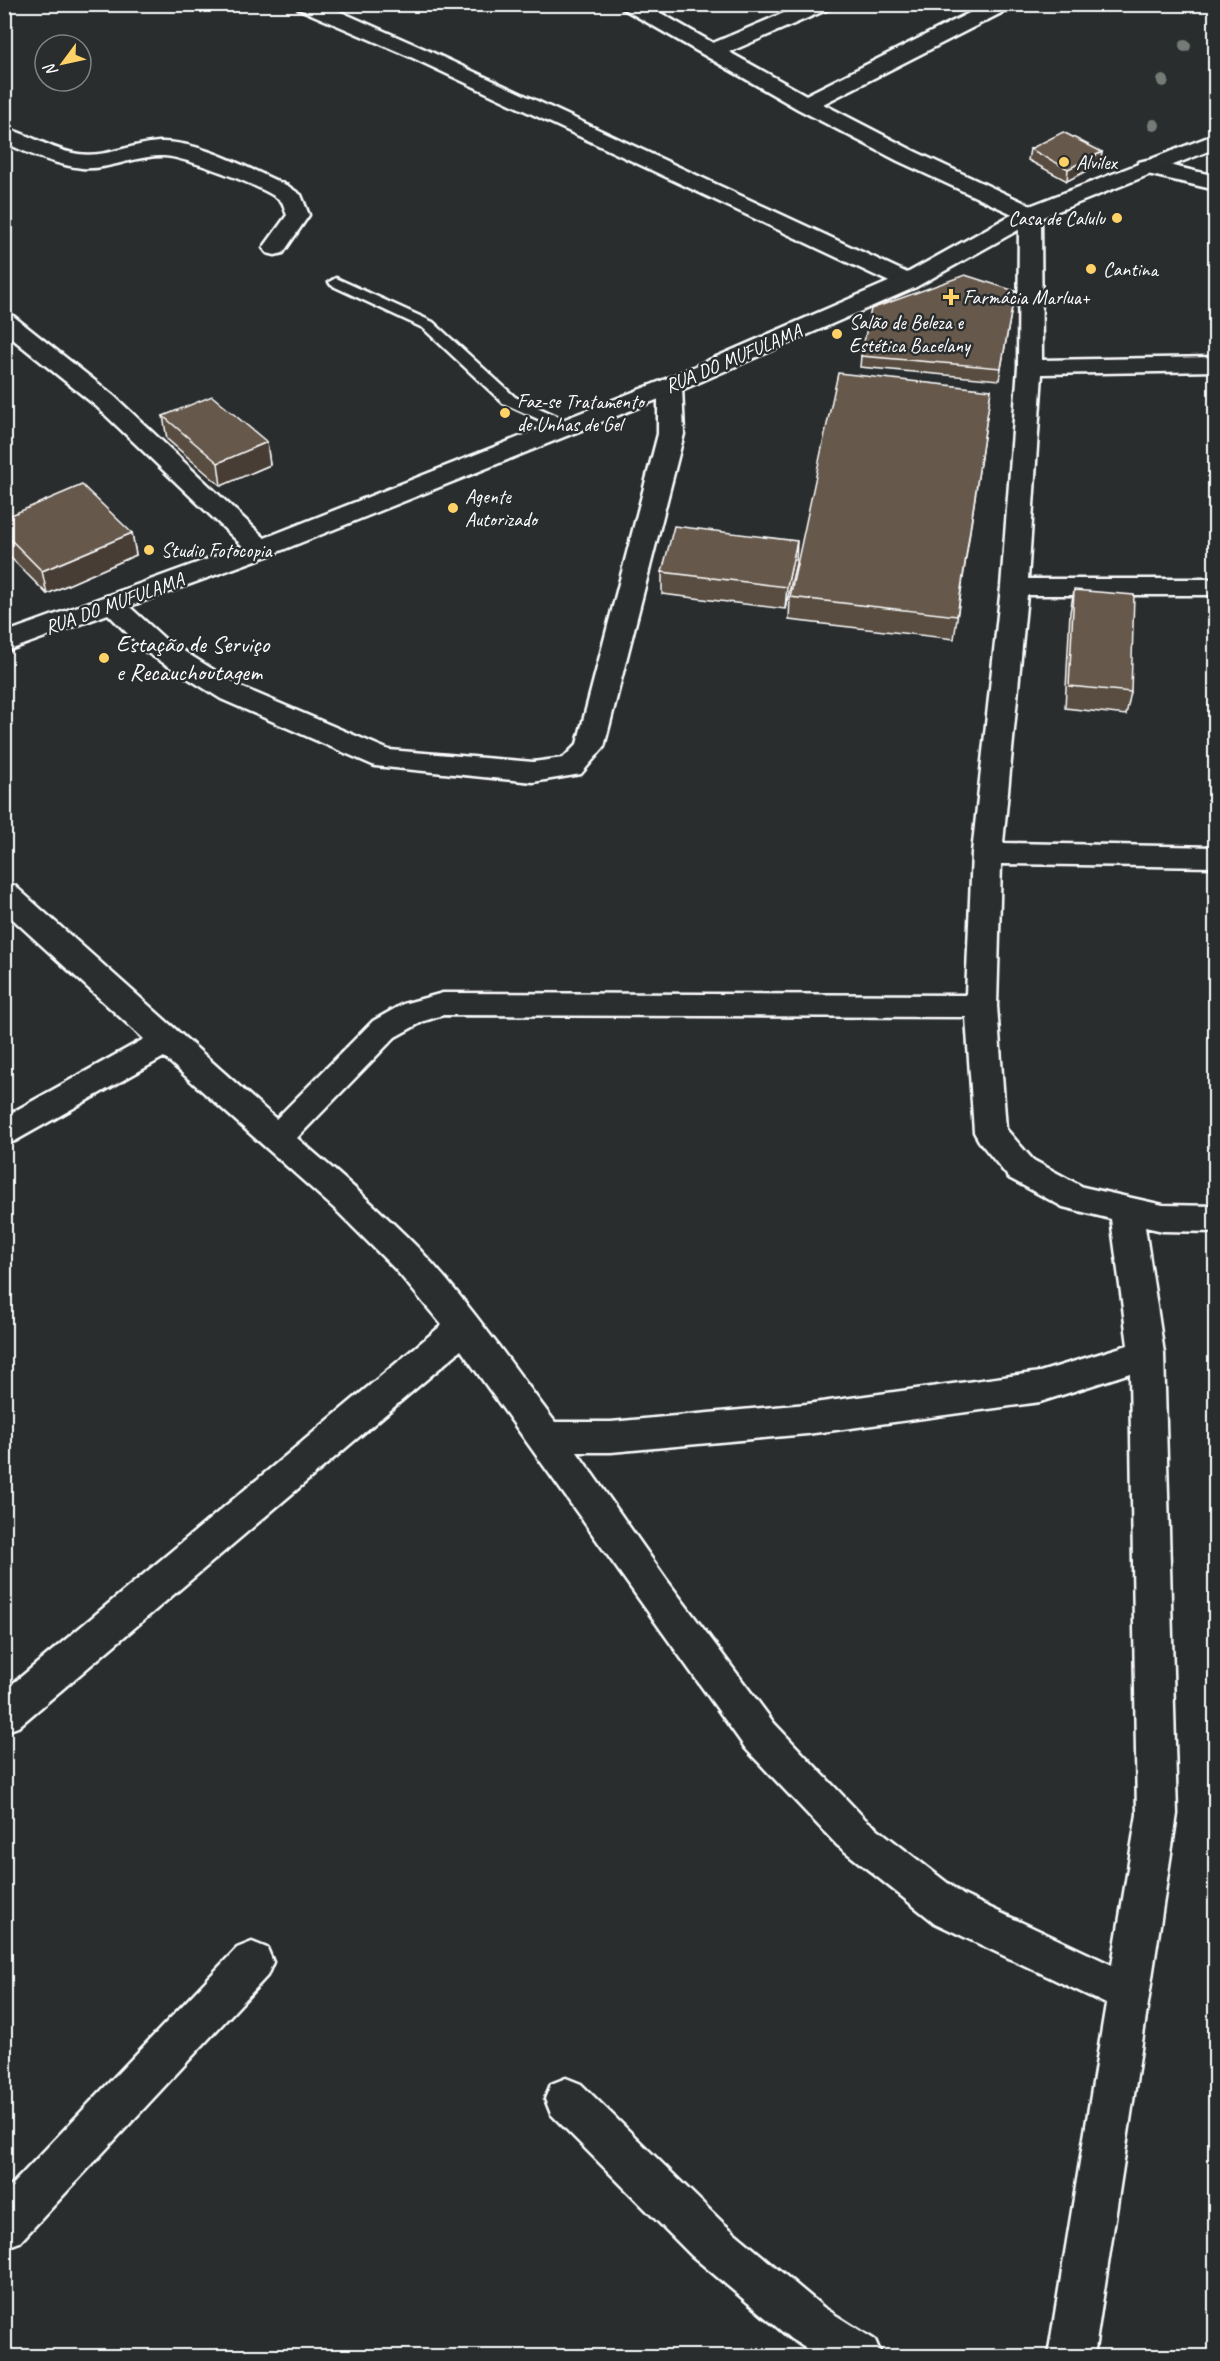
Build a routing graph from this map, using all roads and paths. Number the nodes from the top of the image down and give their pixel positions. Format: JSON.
{"nodes":[{"id":1,"x":304,"y":4,"type":"edge"},
{"id":2,"x":628,"y":4,"type":"edge"},
{"id":3,"x":824,"y":4,"type":"edge"},
{"id":4,"x":1004,"y":4,"type":"edge"},
{"id":5,"x":712,"y":51,"type":"junction"},
{"id":6,"x":806,"y":104,"type":"junction"},
{"id":7,"x":4,"y":134,"type":"edge"},
{"id":8,"x":1215,"y":140,"type":"edge"},
{"id":9,"x":1147,"y":167,"type":"junction"},
{"id":10,"x":1215,"y":183,"type":"edge"},
{"id":11,"x":1030,"y":214,"type":"junction"},
{"id":12,"x":274,"y":248,"type":"dead end"},
{"id":13,"x":336,"y":282,"type":"dead end"},
{"id":14,"x":908,"y":282,"type":"junction"},
{"id":15,"x":4,"y":320,"type":"edge"},
{"id":16,"x":1215,"y":364,"type":"edge"},
{"id":17,"x":1030,"y":367,"type":"junction"},
{"id":18,"x":670,"y":386,"type":"junction"},
{"id":19,"x":566,"y":426,"type":"junction"},
{"id":20,"x":261,"y":549,"type":"junction"},
{"id":21,"x":1014,"y":587,"type":"junction"},
{"id":22,"x":1215,"y":587,"type":"edge"},
{"id":23,"x":111,"y":604,"type":"junction"},
{"id":24,"x":4,"y":643,"type":"edge"},
{"id":25,"x":987,"y":853,"type":"junction"},
{"id":26,"x":1215,"y":856,"type":"edge"},
{"id":27,"x":4,"y":892,"type":"edge"},
{"id":28,"x":981,"y":1006,"type":"junction"},
{"id":29,"x":166,"y":1041,"type":"junction"},
{"id":30,"x":4,"y":1132,"type":"edge"},
{"id":31,"x":276,"y":1139,"type":"junction"},
{"id":32,"x":1126,"y":1210,"type":"junction"},
{"id":33,"x":1215,"y":1219,"type":"edge"},
{"id":34,"x":465,"y":1327,"type":"junction"},
{"id":35,"x":1147,"y":1353,"type":"junction"},
{"id":36,"x":546,"y":1437,"type":"junction"},
{"id":37,"x":4,"y":1715,"type":"edge"},
{"id":38,"x":252,"y":1962,"type":"dead end"},
{"id":39,"x":1129,"y":1994,"type":"junction"},
{"id":40,"x":566,"y":2099,"type":"dead end"},
{"id":41,"x":4,"y":2226,"type":"edge"},
{"id":42,"x":859,"y":2356,"type":"edge"},
{"id":43,"x":1071,"y":2356,"type":"edge"}],
"edges":[{"from":1,"to":14,"type":"street"},
{"from":2,"to":5,"type":"street"},
{"from":3,"to":5,"type":"street"},
{"from":4,"to":6,"type":"street"},
{"from":5,"to":6,"type":"street"},
{"from":6,"to":11,"type":"street"},
{"from":7,"to":12,"type":"street"},
{"from":8,"to":9,"type":"street","name":"RUA DO MUFULAMA"},
{"from":9,"to":10,"type":"street"},
{"from":9,"to":11,"type":"street","name":"RUA DO MUFULAMA"},
{"from":11,"to":14,"type":"street","name":"RUA DO MUFULAMA"},
{"from":11,"to":17,"type":"street"},
{"from":13,"to":19,"type":"lane"},
{"from":14,"to":18,"type":"street","name":"RUA DO MUFULAMA"},
{"from":15,"to":20,"type":"street"},
{"from":16,"to":17,"type":"street"},
{"from":17,"to":21,"type":"street"},
{"from":18,"to":19,"type":"street","name":"RUA DO MUFULAMA"},
{"from":18,"to":23,"type":"street"},
{"from":19,"to":20,"type":"street","name":"RUA DO MUFULAMA"},
{"from":20,"to":23,"type":"street","name":"RUA DO MUFULAMA"},
{"from":21,"to":22,"type":"street"},
{"from":21,"to":25,"type":"street"},
{"from":23,"to":24,"type":"street","name":"RUA DO MUFULAMA"},
{"from":25,"to":26,"type":"street"},
{"from":25,"to":28,"type":"street"},
{"from":27,"to":29,"type":"street"},
{"from":28,"to":31,"type":"street"},
{"from":28,"to":32,"type":"street"},
{"from":29,"to":30,"type":"street"},
{"from":29,"to":31,"type":"street"},
{"from":31,"to":34,"type":"street"},
{"from":32,"to":33,"type":"street"},
{"from":32,"to":35,"type":"street"},
{"from":34,"to":36,"type":"street"},
{"from":34,"to":37,"type":"street"},
{"from":35,"to":36,"type":"street"},
{"from":35,"to":39,"type":"street"},
{"from":36,"to":39,"type":"street"},
{"from":38,"to":41,"type":"street"},
{"from":39,"to":43,"type":"street"},
{"from":40,"to":42,"type":"street"}]}
